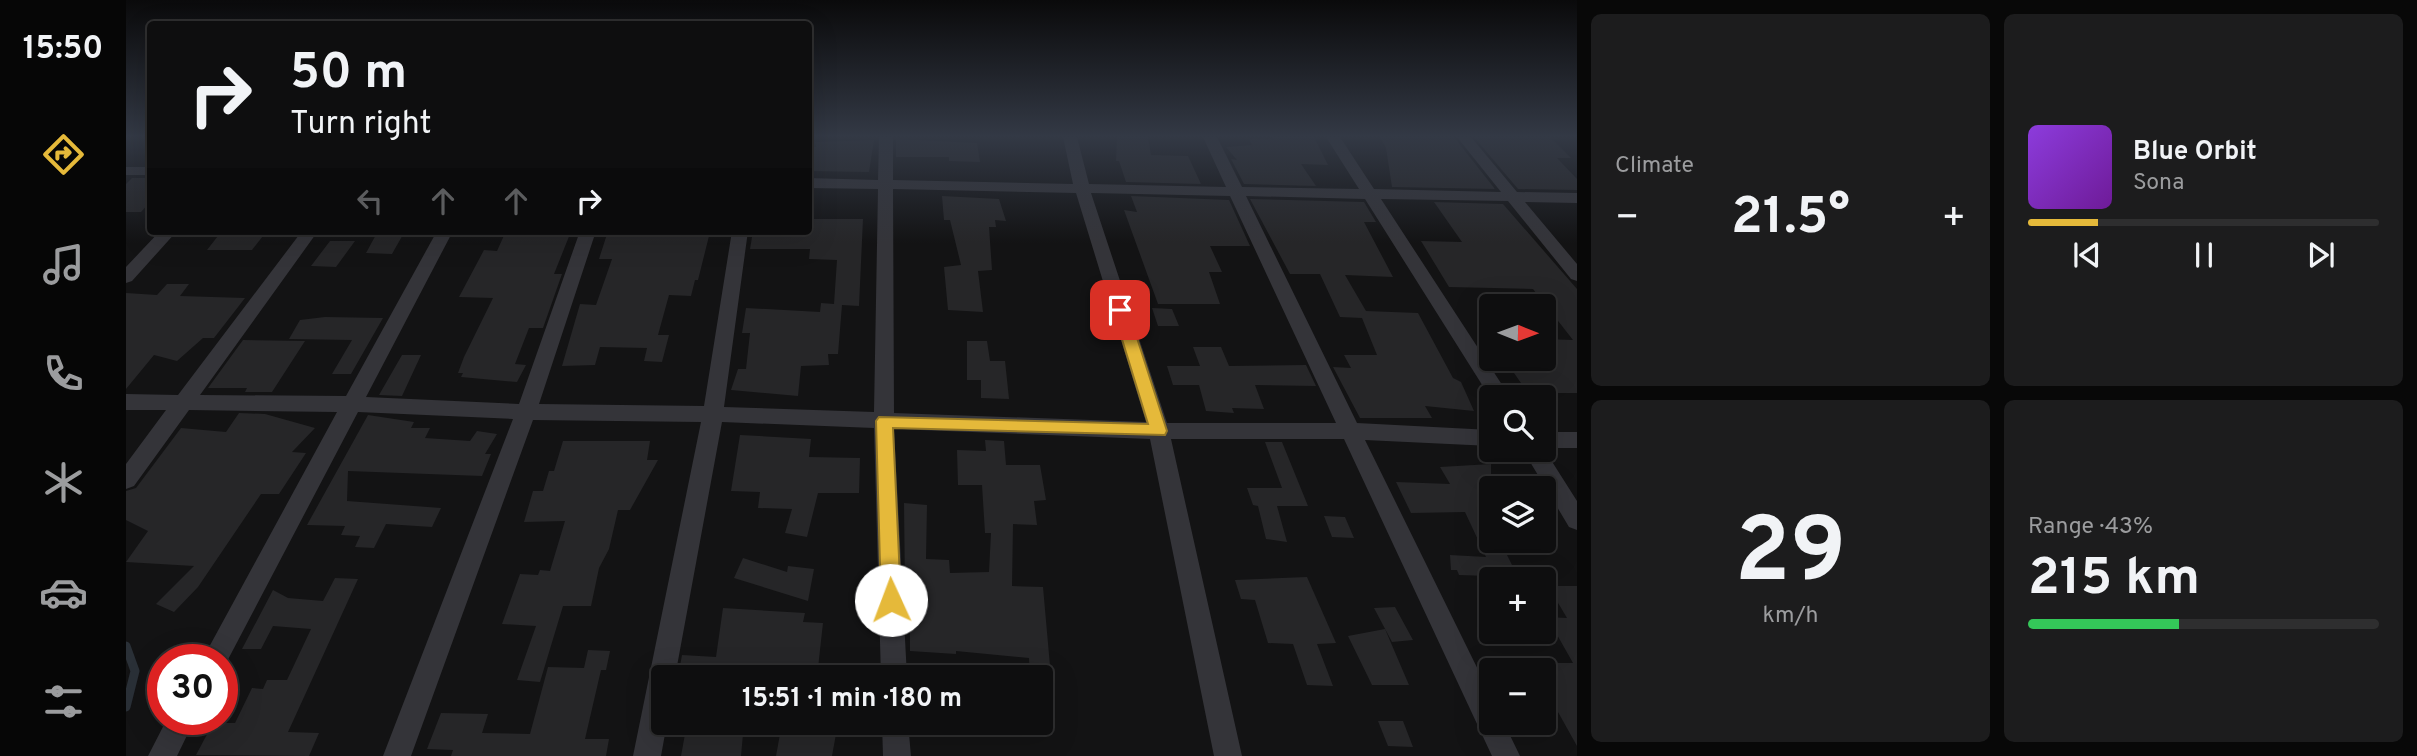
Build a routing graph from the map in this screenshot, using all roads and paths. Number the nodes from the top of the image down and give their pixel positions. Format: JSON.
{"nodes":[{"id":1,"x":886,"y":172,"type":"edge"},
{"id":2,"x":1078,"y":172,"type":"edge"},
{"id":3,"x":1227,"y":172,"type":"edge"},
{"id":4,"x":1356,"y":172,"type":"edge"},
{"id":5,"x":1493,"y":172,"type":"edge"},
{"id":6,"x":812,"y":183,"type":"edge"},
{"id":7,"x":886,"y":183,"type":"junction"},
{"id":8,"x":1082,"y":188,"type":"junction"},
{"id":9,"x":1235,"y":190,"type":"junction"},
{"id":10,"x":1371,"y":195,"type":"junction"},
{"id":11,"x":1514,"y":197,"type":"junction"},
{"id":12,"x":1577,"y":198,"type":"edge"},
{"id":13,"x":165,"y":235,"type":"edge"},
{"id":14,"x":307,"y":235,"type":"edge"},
{"id":15,"x":443,"y":235,"type":"edge"},
{"id":16,"x":586,"y":235,"type":"edge"},
{"id":17,"x":739,"y":235,"type":"edge"},
{"id":18,"x":1577,"y":275,"type":"edge"},
{"id":19,"x":126,"y":277,"type":"edge"},
{"id":20,"x":1492,"y":385,"type":"edge"},
{"id":21,"x":126,"y":402,"type":"edge"},
{"id":22,"x":350,"y":404,"type":"junction"},
{"id":23,"x":183,"y":405,"type":"junction"},
{"id":24,"x":526,"y":412,"type":"junction"},
{"id":25,"x":713,"y":414,"type":"junction"},
{"id":26,"x":884,"y":421,"type":"junction"},
{"id":27,"x":1159,"y":431,"type":"junction"},
{"id":28,"x":1350,"y":432,"type":"junction"},
{"id":29,"x":1479,"y":437,"type":"edge"},
{"id":30,"x":1556,"y":440,"type":"edge"},
{"id":31,"x":1577,"y":440,"type":"edge"},
{"id":32,"x":1541,"y":462,"type":"edge"},
{"id":33,"x":126,"y":480,"type":"edge"},
{"id":34,"x":1577,"y":520,"type":"edge"},
{"id":35,"x":222,"y":644,"type":"edge"},
{"id":36,"x":894,"y":665,"type":"edge"},
{"id":37,"x":173,"y":735,"type":"edge"},
{"id":38,"x":896,"y":735,"type":"edge"},
{"id":39,"x":162,"y":756,"type":"edge"},
{"id":40,"x":397,"y":756,"type":"edge"},
{"id":41,"x":647,"y":756,"type":"edge"},
{"id":42,"x":897,"y":756,"type":"edge"},
{"id":43,"x":1228,"y":756,"type":"edge"},
{"id":44,"x":1506,"y":756,"type":"edge"}],
"edges":[{"from":1,"to":7,"type":"street"},
{"from":2,"to":8,"type":"street"},
{"from":3,"to":9,"type":"street"},
{"from":4,"to":10,"type":"street"},
{"from":5,"to":11,"type":"street"},
{"from":6,"to":7,"type":"street"},
{"from":7,"to":8,"type":"street"},
{"from":7,"to":26,"type":"street"},
{"from":8,"to":9,"type":"street"},
{"from":8,"to":27,"type":"street"},
{"from":9,"to":10,"type":"street"},
{"from":9,"to":28,"type":"street"},
{"from":10,"to":11,"type":"street"},
{"from":10,"to":20,"type":"street"},
{"from":11,"to":12,"type":"street"},
{"from":11,"to":18,"type":"street"},
{"from":13,"to":19,"type":"street"},
{"from":14,"to":23,"type":"street"},
{"from":15,"to":22,"type":"street"},
{"from":16,"to":24,"type":"street"},
{"from":17,"to":25,"type":"street"},
{"from":21,"to":23,"type":"street"},
{"from":22,"to":23,"type":"street"},
{"from":22,"to":24,"type":"street"},
{"from":22,"to":35,"type":"street"},
{"from":23,"to":33,"type":"street"},
{"from":24,"to":25,"type":"street"},
{"from":24,"to":40,"type":"street"},
{"from":25,"to":26,"type":"street"},
{"from":25,"to":41,"type":"street"},
{"from":26,"to":27,"type":"street"},
{"from":26,"to":36,"type":"street"},
{"from":27,"to":28,"type":"street"},
{"from":27,"to":43,"type":"street"},
{"from":28,"to":29,"type":"street"},
{"from":28,"to":44,"type":"street"},
{"from":30,"to":31,"type":"street"},
{"from":32,"to":34,"type":"street"},
{"from":37,"to":39,"type":"street"},
{"from":38,"to":42,"type":"street"}]}
